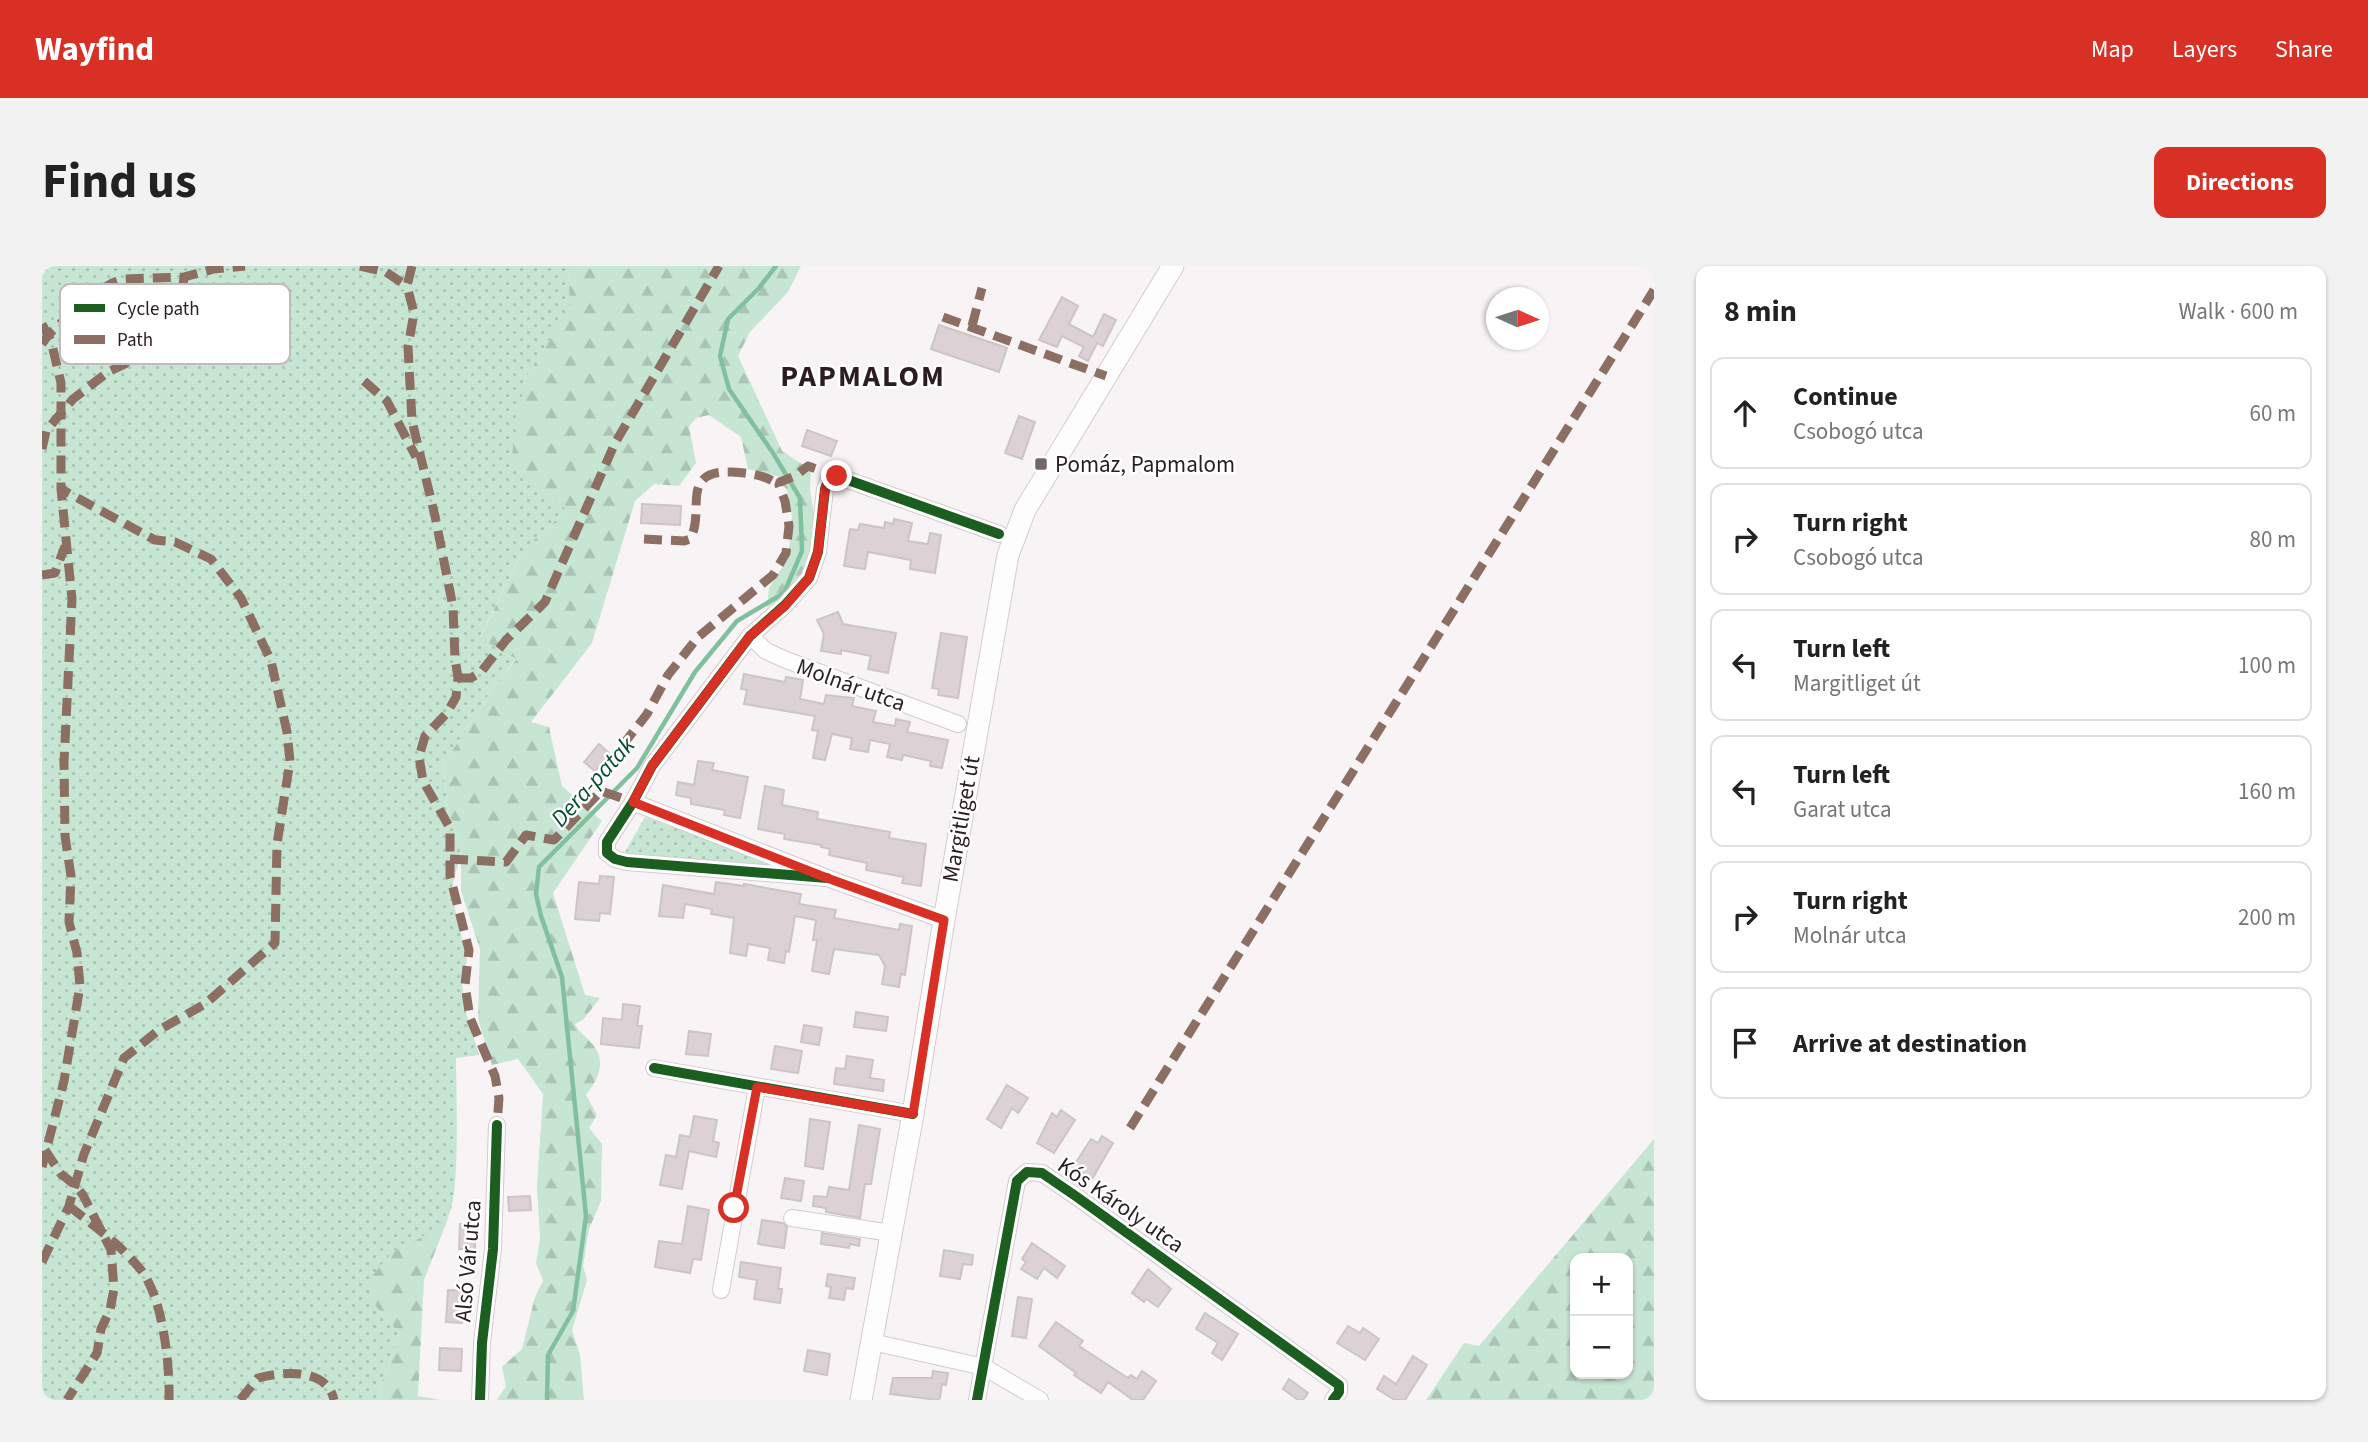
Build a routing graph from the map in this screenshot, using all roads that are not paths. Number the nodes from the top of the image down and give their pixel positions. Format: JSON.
{"nodes":[{"id":1,"x":1173,"y":266,"type":"edge"},
{"id":2,"x":999,"y":534,"type":"dead end"},
{"id":3,"x":750,"y":636,"type":"junction"},
{"id":4,"x":958,"y":724,"type":"dead end"},
{"id":5,"x":633,"y":802,"type":"junction"},
{"id":6,"x":827,"y":878,"type":"junction"},
{"id":7,"x":944,"y":920,"type":"junction"},
{"id":8,"x":654,"y":1068,"type":"dead end"},
{"id":9,"x":757,"y":1087,"type":"junction"},
{"id":10,"x":913,"y":1114,"type":"junction"},
{"id":11,"x":497,"y":1125,"type":"dead end"},
{"id":12,"x":792,"y":1218,"type":"dead end"},
{"id":13,"x":891,"y":1233,"type":"junction"},
{"id":14,"x":721,"y":1290,"type":"dead end"},
{"id":15,"x":872,"y":1342,"type":"junction"},
{"id":16,"x":984,"y":1367,"type":"junction"},
{"id":17,"x":480,"y":1400,"type":"edge"},
{"id":18,"x":861,"y":1400,"type":"edge"},
{"id":19,"x":977,"y":1400,"type":"edge"},
{"id":20,"x":1040,"y":1400,"type":"edge"},
{"id":21,"x":1333,"y":1400,"type":"edge"}],
"edges":[{"from":1,"to":7,"type":"main road","name":"Margitliget út"},
{"from":2,"to":3,"type":"street"},
{"from":3,"to":4,"type":"street","name":"Molnár utca"},
{"from":3,"to":5,"type":"street"},
{"from":5,"to":6,"type":"street"},
{"from":5,"to":6,"type":"street"},
{"from":6,"to":7,"type":"street"},
{"from":7,"to":10,"type":"main road","name":"Margitliget út"},
{"from":8,"to":9,"type":"street"},
{"from":9,"to":10,"type":"street"},
{"from":9,"to":14,"type":"street"},
{"from":10,"to":13,"type":"main road","name":"Margitliget út"},
{"from":11,"to":17,"type":"street","name":"Alsó Vár utca"},
{"from":12,"to":13,"type":"street"},
{"from":13,"to":15,"type":"main road","name":"Margitliget út"},
{"from":15,"to":16,"type":"street"},
{"from":15,"to":18,"type":"main road","name":"Margitliget út"},
{"from":16,"to":19,"type":"street"},
{"from":16,"to":20,"type":"street"},
{"from":16,"to":21,"type":"street","name":"Kós Károly utca"}]}
